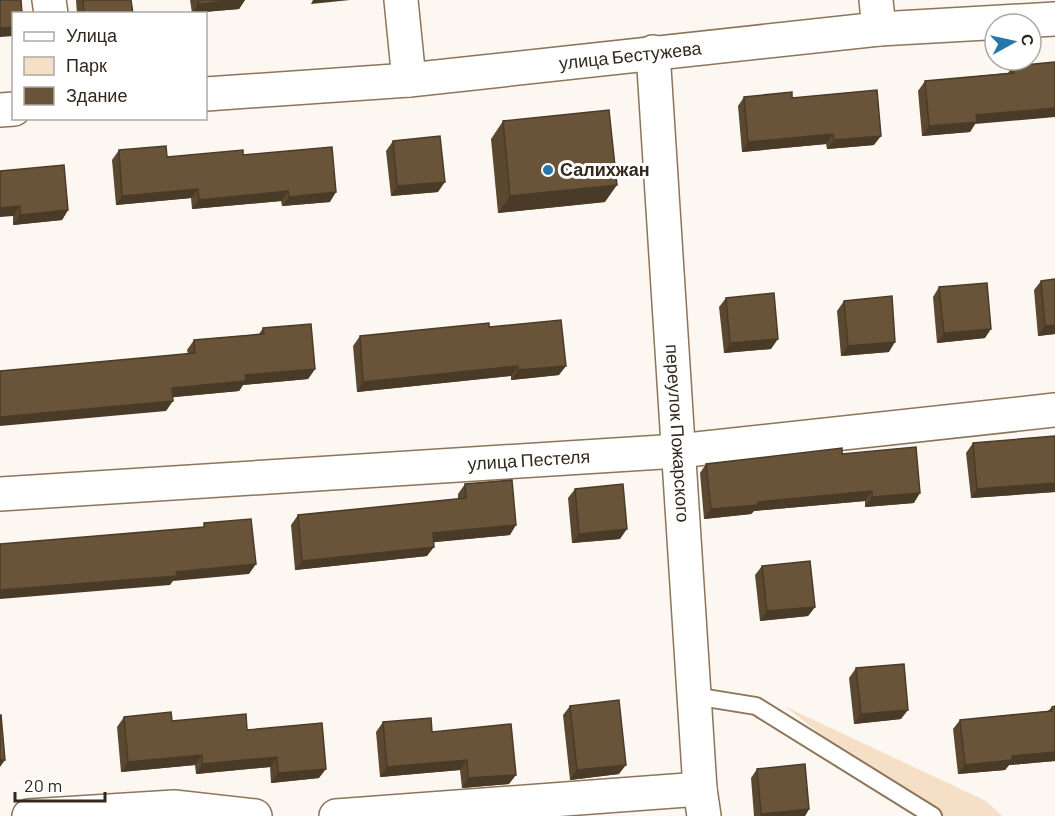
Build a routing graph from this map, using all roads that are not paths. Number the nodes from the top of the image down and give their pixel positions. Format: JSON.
{"nodes":[{"id":1,"x":401,"y":0,"type":"edge"},
{"id":2,"x":878,"y":15,"type":"edge"},
{"id":3,"x":1055,"y":19,"type":"edge"},
{"id":4,"x":653,"y":52,"type":"junction"},
{"id":5,"x":409,"y":80,"type":"junction"},
{"id":6,"x":207,"y":94,"type":"edge"},
{"id":7,"x":1055,"y":411,"type":"edge"},
{"id":8,"x":678,"y":451,"type":"junction"},
{"id":9,"x":0,"y":494,"type":"edge"},
{"id":10,"x":694,"y":696,"type":"junction"},
{"id":11,"x":702,"y":802,"type":"edge"},
{"id":12,"x":28,"y":816,"type":"edge"},
{"id":13,"x":255,"y":816,"type":"edge"},
{"id":14,"x":336,"y":816,"type":"edge"},
{"id":15,"x":933,"y":816,"type":"edge"}],
"edges":[{"from":1,"to":5,"type":"street"},
{"from":2,"to":3,"type":"street","name":"улица Бестужева"},
{"from":2,"to":4,"type":"street","name":"улица Бестужева"},
{"from":4,"to":5,"type":"street","name":"улица Бестужева"},
{"from":4,"to":8,"type":"street","name":"переулок Пожарского"},
{"from":5,"to":6,"type":"street","name":"улица Бестужева"},
{"from":7,"to":8,"type":"street","name":"улица Пестеля"},
{"from":8,"to":9,"type":"street","name":"улица Пестеля"},
{"from":8,"to":10,"type":"street","name":"переулок Пожарского"},
{"from":10,"to":11,"type":"street","name":"переулок Пожарского"},
{"from":10,"to":15,"type":"lane"},
{"from":11,"to":14,"type":"street"},
{"from":12,"to":13,"type":"street"}]}
